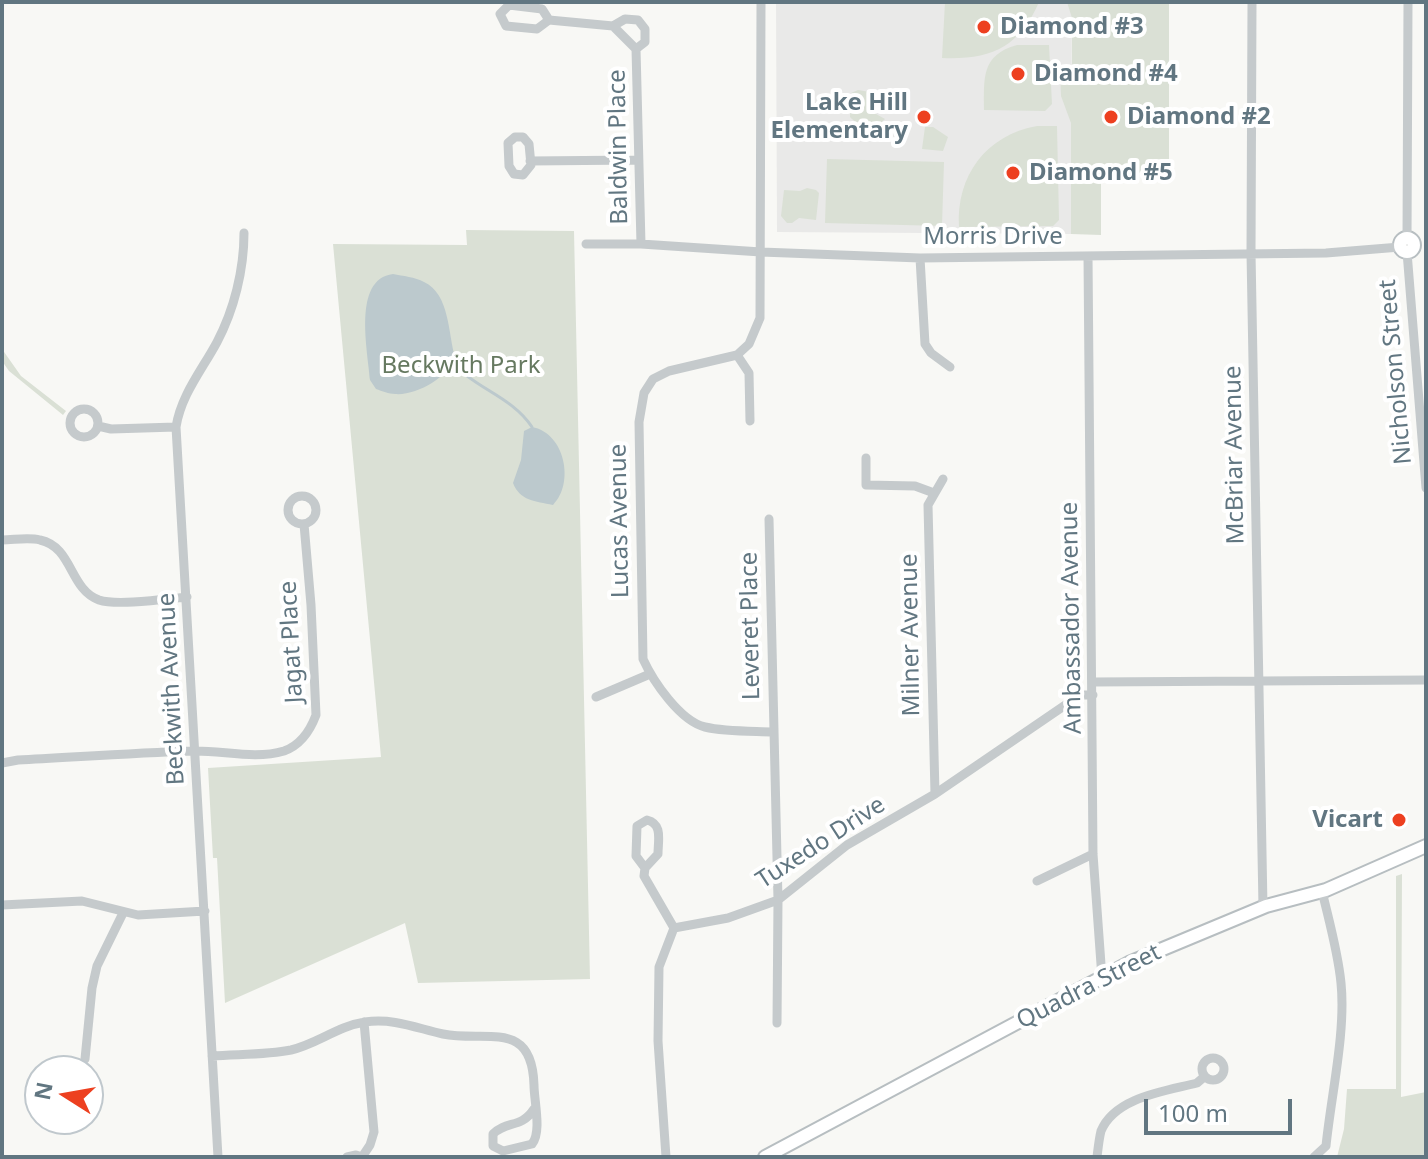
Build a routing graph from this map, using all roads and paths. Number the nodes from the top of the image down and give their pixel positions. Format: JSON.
{"nodes":[{"id":1,"x":761,"y":2,"type":"edge"},
{"id":2,"x":1252,"y":2,"type":"edge"},
{"id":3,"x":1408,"y":2,"type":"edge"},
{"id":4,"x":549,"y":20,"type":"junction"},
{"id":5,"x":613,"y":26,"type":"junction"},
{"id":6,"x":636,"y":49,"type":"junction"},
{"id":7,"x":638,"y":160,"type":"junction"},
{"id":8,"x":530,"y":161,"type":"dead end"},
{"id":9,"x":244,"y":233,"type":"dead end"},
{"id":10,"x":586,"y":244,"type":"dead end"},
{"id":11,"x":641,"y":244,"type":"junction"},
{"id":12,"x":1411,"y":244,"type":"edge"},
{"id":13,"x":761,"y":252,"type":"junction"},
{"id":14,"x":1251,"y":253,"type":"junction"},
{"id":15,"x":1088,"y":256,"type":"junction"},
{"id":16,"x":920,"y":258,"type":"junction"},
{"id":17,"x":737,"y":355,"type":"junction"},
{"id":18,"x":950,"y":367,"type":"dead end"},
{"id":19,"x":1423,"y":416,"type":"edge"},
{"id":20,"x":750,"y":421,"type":"dead end"},
{"id":21,"x":98,"y":426,"type":"dead end"},
{"id":22,"x":176,"y":427,"type":"junction"},
{"id":23,"x":866,"y":458,"type":"dead end"},
{"id":24,"x":943,"y":479,"type":"dead end"},
{"id":25,"x":1426,"y":488,"type":"edge"},
{"id":26,"x":934,"y":493,"type":"junction"},
{"id":27,"x":769,"y":519,"type":"dead end"},
{"id":28,"x":304,"y":524,"type":"dead end"},
{"id":29,"x":2,"y":540,"type":"edge"},
{"id":30,"x":187,"y":597,"type":"junction"},
{"id":31,"x":650,"y":674,"type":"junction"},
{"id":32,"x":1260,"y":679,"type":"junction"},
{"id":33,"x":1426,"y":680,"type":"edge"},
{"id":34,"x":1093,"y":682,"type":"junction"},
{"id":35,"x":1093,"y":695,"type":"junction"},
{"id":36,"x":596,"y":697,"type":"dead end"},
{"id":37,"x":774,"y":732,"type":"junction"},
{"id":38,"x":195,"y":751,"type":"junction"},
{"id":39,"x":2,"y":763,"type":"edge"},
{"id":40,"x":935,"y":794,"type":"junction"},
{"id":41,"x":1426,"y":846,"type":"edge"},
{"id":42,"x":1093,"y":854,"type":"junction"},
{"id":43,"x":645,"y":868,"type":"junction"},
{"id":44,"x":1037,"y":881,"type":"dead end"},
{"id":45,"x":1322,"y":891,"type":"junction"},
{"id":46,"x":778,"y":900,"type":"junction"},
{"id":47,"x":2,"y":905,"type":"edge"},
{"id":48,"x":1263,"y":907,"type":"junction"},
{"id":49,"x":205,"y":911,"type":"junction"},
{"id":50,"x":123,"y":913,"type":"junction"},
{"id":51,"x":674,"y":928,"type":"junction"},
{"id":52,"x":1102,"y":978,"type":"junction"},
{"id":53,"x":364,"y":1022,"type":"junction"},
{"id":54,"x":777,"y":1023,"type":"dead end"},
{"id":55,"x":85,"y":1055,"type":"edge"},
{"id":56,"x":212,"y":1056,"type":"junction"},
{"id":57,"x":1204,"y":1077,"type":"dead end"},
{"id":58,"x":534,"y":1109,"type":"junction"},
{"id":59,"x":218,"y":1157,"type":"edge"},
{"id":60,"x":347,"y":1157,"type":"edge"},
{"id":61,"x":362,"y":1157,"type":"edge"},
{"id":62,"x":666,"y":1157,"type":"edge"},
{"id":63,"x":765,"y":1157,"type":"edge"},
{"id":64,"x":1097,"y":1157,"type":"edge"},
{"id":65,"x":1314,"y":1157,"type":"edge"}],
"edges":[{"from":1,"to":13,"type":"street"},
{"from":2,"to":14,"type":"street","name":"McBriar Avenue"},
{"from":3,"to":12,"type":"street","name":"Nicholson Street"},
{"from":4,"to":4,"type":"street","name":"Baldwin Place"},
{"from":4,"to":5,"type":"street","name":"Baldwin Place"},
{"from":5,"to":6,"type":"street","name":"Baldwin Place"},
{"from":5,"to":6,"type":"street","name":"Baldwin Place"},
{"from":6,"to":7,"type":"street","name":"Baldwin Place"},
{"from":7,"to":8,"type":"street"},
{"from":7,"to":11,"type":"street","name":"Baldwin Place"},
{"from":9,"to":22,"type":"street","name":"Beckwith Avenue"},
{"from":10,"to":11,"type":"street","name":"Morris Drive"},
{"from":11,"to":13,"type":"street","name":"Morris Drive"},
{"from":12,"to":14,"type":"street","name":"Morris Drive"},
{"from":12,"to":19,"type":"street","name":"Nicholson Street"},
{"from":13,"to":16,"type":"street","name":"Morris Drive"},
{"from":13,"to":17,"type":"street"},
{"from":14,"to":15,"type":"street","name":"Morris Drive"},
{"from":14,"to":32,"type":"street","name":"McBriar Avenue"},
{"from":15,"to":16,"type":"street","name":"Morris Drive"},
{"from":15,"to":34,"type":"street","name":"Ambassador Avenue"},
{"from":16,"to":18,"type":"street"},
{"from":17,"to":20,"type":"street"},
{"from":17,"to":31,"type":"street","name":"Lucas Avenue"},
{"from":19,"to":25,"type":"street","name":"Nicholson Street"},
{"from":21,"to":22,"type":"street"},
{"from":22,"to":30,"type":"street","name":"Beckwith Avenue"},
{"from":23,"to":26,"type":"street"},
{"from":24,"to":26,"type":"street","name":"Milner Avenue"},
{"from":26,"to":40,"type":"street","name":"Milner Avenue"},
{"from":27,"to":37,"type":"street","name":"Leveret Place"},
{"from":28,"to":38,"type":"street","name":"Jagat Place"},
{"from":29,"to":30,"type":"street"},
{"from":30,"to":38,"type":"street","name":"Beckwith Avenue"},
{"from":31,"to":36,"type":"street"},
{"from":31,"to":37,"type":"street","name":"Lucas Avenue"},
{"from":32,"to":33,"type":"street"},
{"from":32,"to":34,"type":"street"},
{"from":32,"to":48,"type":"street","name":"McBriar Avenue"},
{"from":34,"to":35,"type":"street","name":"Ambassador Avenue"},
{"from":35,"to":40,"type":"street","name":"Tuxedo Drive"},
{"from":35,"to":42,"type":"street","name":"Ambassador Avenue"},
{"from":37,"to":46,"type":"street"},
{"from":38,"to":39,"type":"street"},
{"from":38,"to":49,"type":"street","name":"Beckwith Avenue"},
{"from":40,"to":46,"type":"street","name":"Tuxedo Drive"},
{"from":41,"to":45,"type":"main road","name":"Quadra Street"},
{"from":42,"to":44,"type":"street"},
{"from":42,"to":52,"type":"street","name":"Ambassador Avenue"},
{"from":43,"to":43,"type":"street"},
{"from":43,"to":51,"type":"street"},
{"from":45,"to":48,"type":"main road","name":"Quadra Street"},
{"from":45,"to":65,"type":"street"},
{"from":46,"to":51,"type":"street","name":"Tuxedo Drive"},
{"from":46,"to":54,"type":"street"},
{"from":47,"to":50,"type":"street"},
{"from":48,"to":52,"type":"main road","name":"Quadra Street"},
{"from":49,"to":50,"type":"street"},
{"from":49,"to":56,"type":"street","name":"Beckwith Avenue"},
{"from":50,"to":55,"type":"street"},
{"from":51,"to":62,"type":"street"},
{"from":52,"to":63,"type":"main road","name":"Quadra Street"},
{"from":53,"to":56,"type":"street"},
{"from":53,"to":58,"type":"street"},
{"from":53,"to":61,"type":"street"},
{"from":56,"to":59,"type":"street","name":"Beckwith Avenue"},
{"from":57,"to":64,"type":"street"},
{"from":58,"to":58,"type":"street"},
{"from":60,"to":61,"type":"street"}]}
